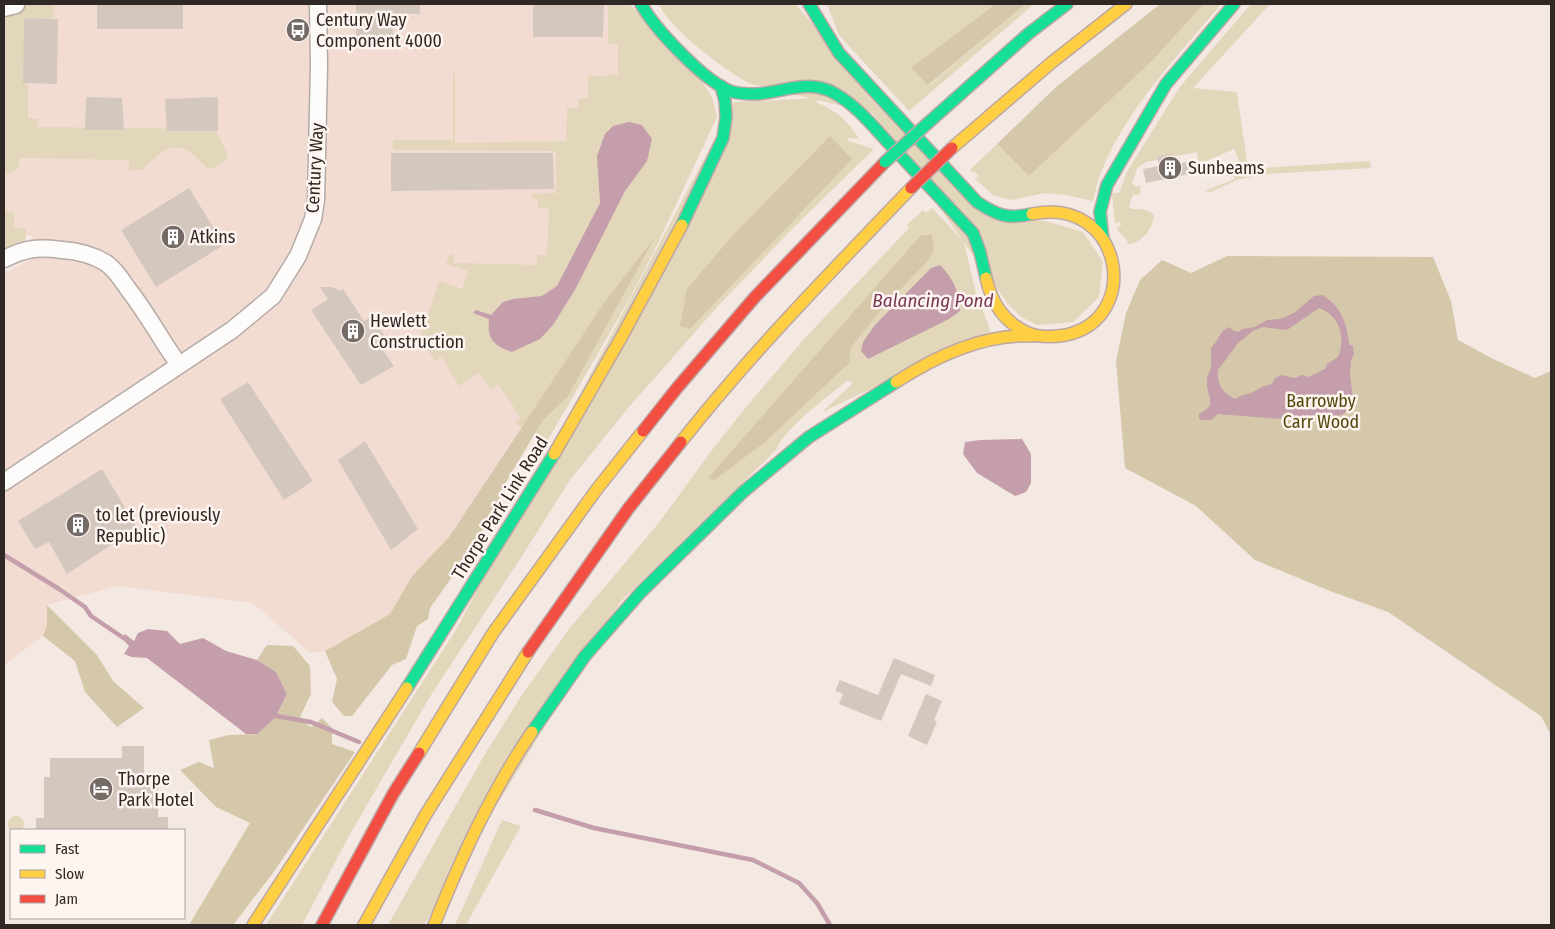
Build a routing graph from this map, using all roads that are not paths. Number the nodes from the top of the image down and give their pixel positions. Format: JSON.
{"nodes":[{"id":1,"x":318,"y":4,"type":"edge"},
{"id":2,"x":641,"y":4,"type":"edge"},
{"id":3,"x":809,"y":4,"type":"edge"},
{"id":4,"x":1067,"y":4,"type":"edge"},
{"id":5,"x":1126,"y":4,"type":"edge"},
{"id":6,"x":1234,"y":4,"type":"edge"},
{"id":7,"x":721,"y":86,"type":"junction"},
{"id":8,"x":1104,"y":239,"type":"junction"},
{"id":9,"x":4,"y":259,"type":"edge"},
{"id":10,"x":1033,"y":336,"type":"junction"},
{"id":11,"x":179,"y":365,"type":"junction"},
{"id":12,"x":4,"y":482,"type":"edge"},
{"id":13,"x":253,"y":925,"type":"edge"},
{"id":14,"x":322,"y":925,"type":"edge"},
{"id":15,"x":364,"y":925,"type":"edge"},
{"id":16,"x":434,"y":925,"type":"edge"}],
"edges":[{"from":1,"to":11,"type":"street","name":"Century Way"},
{"from":2,"to":7,"type":"highway"},
{"from":3,"to":8,"type":"highway"},
{"from":4,"to":14,"type":"highway","bridge":true},
{"from":5,"to":15,"type":"highway","bridge":true},
{"from":6,"to":8,"type":"highway"},
{"from":7,"to":10,"type":"highway"},
{"from":7,"to":13,"type":"highway","name":"Thorpe Park Link Road"},
{"from":8,"to":10,"type":"highway"},
{"from":9,"to":11,"type":"street"},
{"from":10,"to":16,"type":"highway"},
{"from":11,"to":12,"type":"street","name":"Century Way"}]}
